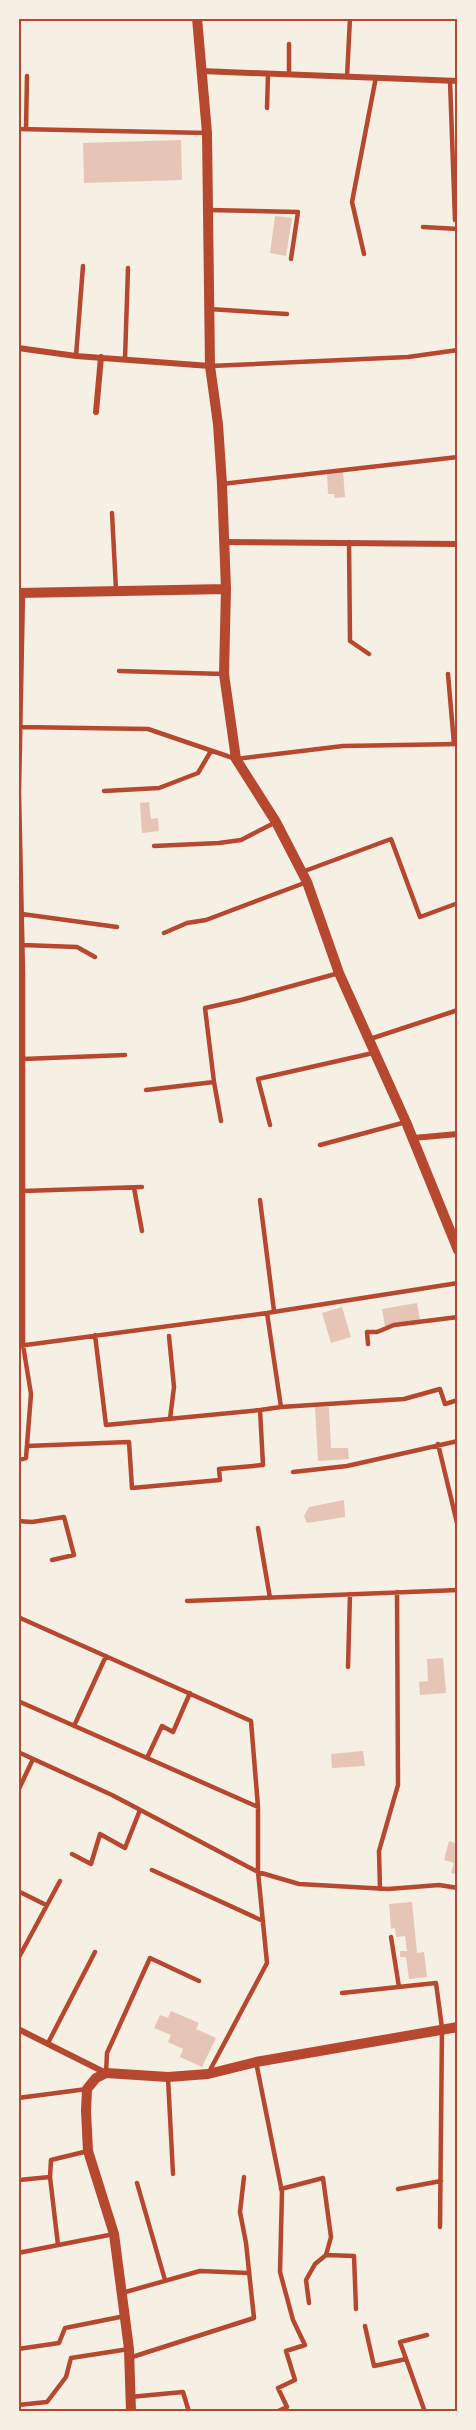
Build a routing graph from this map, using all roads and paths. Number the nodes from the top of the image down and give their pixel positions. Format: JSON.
{"nodes":[{"id":1,"x":197,"y":18,"type":"edge"},
{"id":2,"x":350,"y":18,"type":"edge"},
{"id":3,"x":289,"y":44,"type":"dead end"},
{"id":4,"x":201,"y":71,"type":"junction"},
{"id":5,"x":268,"y":74,"type":"junction"},
{"id":6,"x":289,"y":74,"type":"junction"},
{"id":7,"x":27,"y":76,"type":"dead end"},
{"id":8,"x":347,"y":77,"type":"junction"},
{"id":9,"x":376,"y":77,"type":"junction"},
{"id":10,"x":450,"y":81,"type":"junction"},
{"id":11,"x":458,"y":81,"type":"edge"},
{"id":12,"x":267,"y":108,"type":"dead end"},
{"id":13,"x":18,"y":129,"type":"edge"},
{"id":14,"x":26,"y":129,"type":"junction"},
{"id":15,"x":207,"y":133,"type":"junction"},
{"id":16,"x":207,"y":210,"type":"junction"},
{"id":17,"x":456,"y":220,"type":"dead end"},
{"id":18,"x":423,"y":227,"type":"dead end"},
{"id":19,"x":458,"y":228,"type":"edge"},
{"id":20,"x":364,"y":254,"type":"dead end"},
{"id":21,"x":291,"y":259,"type":"dead end"},
{"id":22,"x":83,"y":266,"type":"dead end"},
{"id":23,"x":128,"y":268,"type":"dead end"},
{"id":24,"x":209,"y":309,"type":"junction"},
{"id":25,"x":287,"y":314,"type":"dead end"},
{"id":26,"x":18,"y":348,"type":"edge"},
{"id":27,"x":458,"y":350,"type":"edge"},
{"id":28,"x":76,"y":356,"type":"junction"},
{"id":29,"x":101,"y":357,"type":"junction"},
{"id":30,"x":124,"y":359,"type":"junction"},
{"id":31,"x":210,"y":366,"type":"junction"},
{"id":32,"x":96,"y":412,"type":"dead end"},
{"id":33,"x":458,"y":457,"type":"edge"},
{"id":34,"x":222,"y":484,"type":"junction"},
{"id":35,"x":112,"y":513,"type":"dead end"},
{"id":36,"x":224,"y":542,"type":"junction"},
{"id":37,"x":349,"y":542,"type":"junction"},
{"id":38,"x":458,"y":543,"type":"edge"},
{"id":39,"x":226,"y":589,"type":"junction"},
{"id":40,"x":116,"y":590,"type":"junction"},
{"id":41,"x":20,"y":592,"type":"edge"},
{"id":42,"x":369,"y":654,"type":"dead end"},
{"id":43,"x":119,"y":671,"type":"dead end"},
{"id":44,"x":224,"y":674,"type":"junction"},
{"id":45,"x":448,"y":674,"type":"dead end"},
{"id":46,"x":20,"y":727,"type":"junction"},
{"id":47,"x":456,"y":744,"type":"edge"},
{"id":48,"x":19,"y":751,"type":"edge"},
{"id":49,"x":211,"y":751,"type":"junction"},
{"id":50,"x":236,"y":759,"type":"junction"},
{"id":51,"x":104,"y":791,"type":"dead end"},
{"id":52,"x":276,"y":822,"type":"junction"},
{"id":53,"x":154,"y":846,"type":"dead end"},
{"id":54,"x":304,"y":877,"type":"junction"},
{"id":55,"x":458,"y":903,"type":"edge"},
{"id":56,"x":22,"y":914,"type":"junction"},
{"id":57,"x":117,"y":927,"type":"dead end"},
{"id":58,"x":164,"y":933,"type":"dead end"},
{"id":59,"x":22,"y":945,"type":"junction"},
{"id":60,"x":20,"y":952,"type":"edge"},
{"id":61,"x":95,"y":957,"type":"dead end"},
{"id":62,"x":339,"y":973,"type":"junction"},
{"id":63,"x":458,"y":1010,"type":"edge"},
{"id":64,"x":367,"y":1040,"type":"junction"},
{"id":65,"x":373,"y":1053,"type":"junction"},
{"id":66,"x":125,"y":1055,"type":"dead end"},
{"id":67,"x":23,"y":1059,"type":"junction"},
{"id":68,"x":214,"y":1082,"type":"junction"},
{"id":69,"x":146,"y":1090,"type":"dead end"},
{"id":70,"x":221,"y":1121,"type":"dead end"},
{"id":71,"x":406,"y":1122,"type":"junction"},
{"id":72,"x":270,"y":1125,"type":"dead end"},
{"id":73,"x":458,"y":1134,"type":"edge"},
{"id":74,"x":412,"y":1138,"type":"junction"},
{"id":75,"x":320,"y":1145,"type":"dead end"},
{"id":76,"x":142,"y":1187,"type":"dead end"},
{"id":77,"x":134,"y":1188,"type":"junction"},
{"id":78,"x":23,"y":1191,"type":"junction"},
{"id":79,"x":260,"y":1200,"type":"dead end"},
{"id":80,"x":142,"y":1231,"type":"dead end"},
{"id":81,"x":458,"y":1251,"type":"edge"},
{"id":82,"x":458,"y":1283,"type":"edge"},
{"id":83,"x":274,"y":1311,"type":"junction"},
{"id":84,"x":267,"y":1313,"type":"junction"},
{"id":85,"x":458,"y":1317,"type":"edge"},
{"id":86,"x":95,"y":1335,"type":"junction"},
{"id":87,"x":169,"y":1336,"type":"dead end"},
{"id":88,"x":368,"y":1344,"type":"dead end"},
{"id":89,"x":21,"y":1346,"type":"edge"},
{"id":90,"x":458,"y":1400,"type":"edge"},
{"id":91,"x":281,"y":1407,"type":"junction"},
{"id":92,"x":260,"y":1410,"type":"junction"},
{"id":93,"x":170,"y":1419,"type":"junction"},
{"id":94,"x":458,"y":1441,"type":"edge"},
{"id":95,"x":438,"y":1444,"type":"junction"},
{"id":96,"x":27,"y":1446,"type":"junction"},
{"id":97,"x":18,"y":1460,"type":"edge"},
{"id":98,"x":293,"y":1472,"type":"dead end"},
{"id":99,"x":18,"y":1521,"type":"edge"},
{"id":100,"x":458,"y":1527,"type":"edge"},
{"id":101,"x":258,"y":1528,"type":"dead end"},
{"id":102,"x":52,"y":1560,"type":"dead end"},
{"id":103,"x":458,"y":1590,"type":"edge"},
{"id":104,"x":397,"y":1592,"type":"junction"},
{"id":105,"x":350,"y":1594,"type":"junction"},
{"id":106,"x":270,"y":1598,"type":"junction"},
{"id":107,"x":187,"y":1601,"type":"dead end"},
{"id":108,"x":18,"y":1617,"type":"edge"},
{"id":109,"x":106,"y":1656,"type":"junction"},
{"id":110,"x":348,"y":1667,"type":"dead end"},
{"id":111,"x":190,"y":1694,"type":"junction"},
{"id":112,"x":18,"y":1701,"type":"edge"},
{"id":113,"x":74,"y":1726,"type":"junction"},
{"id":114,"x":18,"y":1752,"type":"edge"},
{"id":115,"x":147,"y":1758,"type":"junction"},
{"id":116,"x":33,"y":1759,"type":"junction"},
{"id":117,"x":18,"y":1791,"type":"edge"},
{"id":118,"x":258,"y":1808,"type":"junction"},
{"id":119,"x":140,"y":1809,"type":"junction"},
{"id":120,"x":72,"y":1854,"type":"dead end"},
{"id":121,"x":152,"y":1870,"type":"dead end"},
{"id":122,"x":258,"y":1872,"type":"junction"},
{"id":123,"x":60,"y":1881,"type":"dead end"},
{"id":124,"x":458,"y":1888,"type":"edge"},
{"id":125,"x":380,"y":1889,"type":"junction"},
{"id":126,"x":18,"y":1892,"type":"edge"},
{"id":127,"x":46,"y":1905,"type":"junction"},
{"id":128,"x":263,"y":1921,"type":"junction"},
{"id":129,"x":391,"y":1937,"type":"dead end"},
{"id":130,"x":96,"y":1952,"type":"dead end"},
{"id":131,"x":18,"y":1959,"type":"edge"},
{"id":132,"x":199,"y":1981,"type":"dead end"},
{"id":133,"x":399,"y":1987,"type":"junction"},
{"id":134,"x":342,"y":1993,"type":"dead end"},
{"id":135,"x":458,"y":2027,"type":"edge"},
{"id":136,"x":442,"y":2028,"type":"junction"},
{"id":137,"x":18,"y":2029,"type":"edge"},
{"id":138,"x":48,"y":2043,"type":"junction"},
{"id":139,"x":256,"y":2062,"type":"junction"},
{"id":140,"x":106,"y":2073,"type":"junction"},
{"id":141,"x":207,"y":2074,"type":"junction"},
{"id":142,"x":168,"y":2077,"type":"junction"},
{"id":143,"x":87,"y":2089,"type":"junction"},
{"id":144,"x":18,"y":2098,"type":"edge"},
{"id":145,"x":88,"y":2151,"type":"junction"},
{"id":146,"x":173,"y":2174,"type":"dead end"},
{"id":147,"x":244,"y":2177,"type":"dead end"},
{"id":148,"x":50,"y":2178,"type":"junction"},
{"id":149,"x":441,"y":2181,"type":"junction"},
{"id":150,"x":138,"y":2183,"type":"dead end"},
{"id":151,"x":281,"y":2189,"type":"junction"},
{"id":152,"x":398,"y":2189,"type":"dead end"},
{"id":153,"x":18,"y":2205,"type":"edge"},
{"id":154,"x":440,"y":2227,"type":"dead end"},
{"id":155,"x":114,"y":2234,"type":"junction"},
{"id":156,"x":58,"y":2245,"type":"junction"},
{"id":157,"x":18,"y":2253,"type":"edge"},
{"id":158,"x":326,"y":2255,"type":"junction"},
{"id":159,"x":248,"y":2273,"type":"junction"},
{"id":160,"x":165,"y":2280,"type":"junction"},
{"id":161,"x":122,"y":2294,"type":"junction"},
{"id":162,"x":309,"y":2303,"type":"dead end"},
{"id":163,"x":356,"y":2309,"type":"dead end"},
{"id":164,"x":125,"y":2316,"type":"junction"},
{"id":165,"x":365,"y":2326,"type":"dead end"},
{"id":166,"x":427,"y":2336,"type":"dead end"},
{"id":167,"x":18,"y":2349,"type":"edge"},
{"id":168,"x":129,"y":2354,"type":"junction"},
{"id":169,"x":406,"y":2359,"type":"junction"},
{"id":170,"x":130,"y":2397,"type":"junction"},
{"id":171,"x":18,"y":2404,"type":"edge"},
{"id":172,"x":131,"y":2412,"type":"edge"},
{"id":173,"x":189,"y":2412,"type":"edge"},
{"id":174,"x":276,"y":2412,"type":"edge"},
{"id":175,"x":425,"y":2412,"type":"edge"}],
"edges":[{"from":1,"to":4,"type":"street"},
{"from":2,"to":8,"type":"lane"},
{"from":3,"to":6,"type":"lane"},
{"from":4,"to":5,"type":"street"},
{"from":4,"to":15,"type":"street"},
{"from":5,"to":6,"type":"street"},
{"from":5,"to":12,"type":"lane"},
{"from":6,"to":8,"type":"street"},
{"from":7,"to":14,"type":"lane"},
{"from":8,"to":9,"type":"street"},
{"from":9,"to":10,"type":"street"},
{"from":9,"to":20,"type":"lane"},
{"from":10,"to":11,"type":"street"},
{"from":10,"to":17,"type":"lane"},
{"from":13,"to":14,"type":"lane"},
{"from":14,"to":15,"type":"lane"},
{"from":15,"to":16,"type":"street"},
{"from":16,"to":21,"type":"lane"},
{"from":16,"to":24,"type":"street"},
{"from":18,"to":19,"type":"lane"},
{"from":22,"to":28,"type":"lane"},
{"from":23,"to":30,"type":"lane"},
{"from":24,"to":25,"type":"lane"},
{"from":24,"to":31,"type":"street"},
{"from":26,"to":28,"type":"street"},
{"from":27,"to":31,"type":"lane"},
{"from":28,"to":29,"type":"street"},
{"from":29,"to":30,"type":"street"},
{"from":29,"to":32,"type":"street"},
{"from":30,"to":31,"type":"street"},
{"from":31,"to":34,"type":"street"},
{"from":33,"to":34,"type":"lane"},
{"from":34,"to":36,"type":"street"},
{"from":35,"to":40,"type":"lane"},
{"from":36,"to":37,"type":"street"},
{"from":36,"to":39,"type":"street"},
{"from":37,"to":38,"type":"street"},
{"from":37,"to":42,"type":"lane"},
{"from":39,"to":40,"type":"street"},
{"from":39,"to":44,"type":"street"},
{"from":40,"to":41,"type":"street"},
{"from":41,"to":46,"type":"lane"},
{"from":43,"to":44,"type":"lane"},
{"from":44,"to":50,"type":"street"},
{"from":45,"to":47,"type":"lane"},
{"from":46,"to":48,"type":"lane"},
{"from":46,"to":49,"type":"lane"},
{"from":47,"to":50,"type":"lane"},
{"from":48,"to":56,"type":"lane"},
{"from":49,"to":50,"type":"lane"},
{"from":49,"to":51,"type":"lane"},
{"from":50,"to":52,"type":"street"},
{"from":52,"to":53,"type":"lane"},
{"from":52,"to":54,"type":"street"},
{"from":54,"to":55,"type":"lane"},
{"from":54,"to":58,"type":"lane"},
{"from":54,"to":62,"type":"street"},
{"from":56,"to":57,"type":"lane"},
{"from":56,"to":59,"type":"lane"},
{"from":59,"to":60,"type":"lane"},
{"from":59,"to":61,"type":"lane"},
{"from":60,"to":67,"type":"lane"},
{"from":62,"to":64,"type":"street"},
{"from":62,"to":68,"type":"lane"},
{"from":63,"to":64,"type":"lane"},
{"from":64,"to":65,"type":"street"},
{"from":65,"to":71,"type":"street"},
{"from":65,"to":72,"type":"lane"},
{"from":66,"to":67,"type":"lane"},
{"from":67,"to":78,"type":"lane"},
{"from":68,"to":69,"type":"lane"},
{"from":68,"to":70,"type":"lane"},
{"from":71,"to":74,"type":"street"},
{"from":71,"to":75,"type":"lane"},
{"from":73,"to":74,"type":"street"},
{"from":74,"to":81,"type":"street"},
{"from":76,"to":77,"type":"lane"},
{"from":77,"to":78,"type":"lane"},
{"from":77,"to":80,"type":"lane"},
{"from":78,"to":89,"type":"lane"},
{"from":79,"to":83,"type":"lane"},
{"from":82,"to":83,"type":"lane"},
{"from":83,"to":84,"type":"lane"},
{"from":84,"to":86,"type":"lane"},
{"from":84,"to":91,"type":"lane"},
{"from":85,"to":88,"type":"lane"},
{"from":86,"to":89,"type":"lane"},
{"from":86,"to":93,"type":"lane"},
{"from":87,"to":93,"type":"lane"},
{"from":89,"to":96,"type":"lane"},
{"from":90,"to":91,"type":"lane"},
{"from":91,"to":92,"type":"lane"},
{"from":92,"to":93,"type":"lane"},
{"from":92,"to":96,"type":"lane"},
{"from":94,"to":95,"type":"lane"},
{"from":95,"to":98,"type":"lane"},
{"from":95,"to":100,"type":"lane"},
{"from":96,"to":97,"type":"lane"},
{"from":99,"to":102,"type":"lane"},
{"from":101,"to":106,"type":"lane"},
{"from":103,"to":104,"type":"lane"},
{"from":104,"to":105,"type":"lane"},
{"from":104,"to":125,"type":"lane"},
{"from":105,"to":106,"type":"lane"},
{"from":105,"to":110,"type":"lane"},
{"from":106,"to":107,"type":"lane"},
{"from":108,"to":109,"type":"lane"},
{"from":109,"to":111,"type":"lane"},
{"from":109,"to":113,"type":"lane"},
{"from":111,"to":115,"type":"lane"},
{"from":111,"to":118,"type":"lane"},
{"from":112,"to":113,"type":"lane"},
{"from":113,"to":115,"type":"lane"},
{"from":114,"to":116,"type":"lane"},
{"from":115,"to":118,"type":"lane"},
{"from":116,"to":117,"type":"lane"},
{"from":116,"to":119,"type":"lane"},
{"from":118,"to":122,"type":"lane"},
{"from":119,"to":120,"type":"lane"},
{"from":119,"to":122,"type":"lane"},
{"from":121,"to":128,"type":"lane"},
{"from":122,"to":125,"type":"lane"},
{"from":122,"to":128,"type":"lane"},
{"from":123,"to":127,"type":"lane"},
{"from":124,"to":125,"type":"lane"},
{"from":126,"to":127,"type":"lane"},
{"from":127,"to":131,"type":"lane"},
{"from":128,"to":141,"type":"lane"},
{"from":129,"to":133,"type":"lane"},
{"from":130,"to":138,"type":"lane"},
{"from":132,"to":140,"type":"lane"},
{"from":133,"to":134,"type":"lane"},
{"from":133,"to":136,"type":"lane"},
{"from":135,"to":136,"type":"street"},
{"from":136,"to":139,"type":"street"},
{"from":136,"to":149,"type":"lane"},
{"from":137,"to":138,"type":"street"},
{"from":138,"to":140,"type":"street"},
{"from":139,"to":141,"type":"street"},
{"from":139,"to":151,"type":"lane"},
{"from":140,"to":142,"type":"street"},
{"from":140,"to":143,"type":"street"},
{"from":141,"to":142,"type":"street"},
{"from":142,"to":146,"type":"lane"},
{"from":143,"to":144,"type":"lane"},
{"from":143,"to":145,"type":"street"},
{"from":145,"to":148,"type":"lane"},
{"from":145,"to":155,"type":"street"},
{"from":147,"to":159,"type":"lane"},
{"from":148,"to":153,"type":"lane"},
{"from":148,"to":156,"type":"lane"},
{"from":149,"to":152,"type":"lane"},
{"from":149,"to":154,"type":"lane"},
{"from":150,"to":160,"type":"lane"},
{"from":151,"to":158,"type":"lane"},
{"from":151,"to":174,"type":"lane"},
{"from":155,"to":156,"type":"lane"},
{"from":155,"to":161,"type":"street"},
{"from":156,"to":157,"type":"lane"},
{"from":158,"to":162,"type":"lane"},
{"from":158,"to":163,"type":"lane"},
{"from":159,"to":160,"type":"lane"},
{"from":159,"to":168,"type":"lane"},
{"from":160,"to":161,"type":"lane"},
{"from":161,"to":164,"type":"street"},
{"from":164,"to":167,"type":"lane"},
{"from":164,"to":168,"type":"street"},
{"from":165,"to":169,"type":"lane"},
{"from":166,"to":169,"type":"lane"},
{"from":168,"to":170,"type":"street"},
{"from":168,"to":171,"type":"lane"},
{"from":169,"to":175,"type":"lane"},
{"from":170,"to":172,"type":"street"},
{"from":170,"to":173,"type":"lane"}]}
